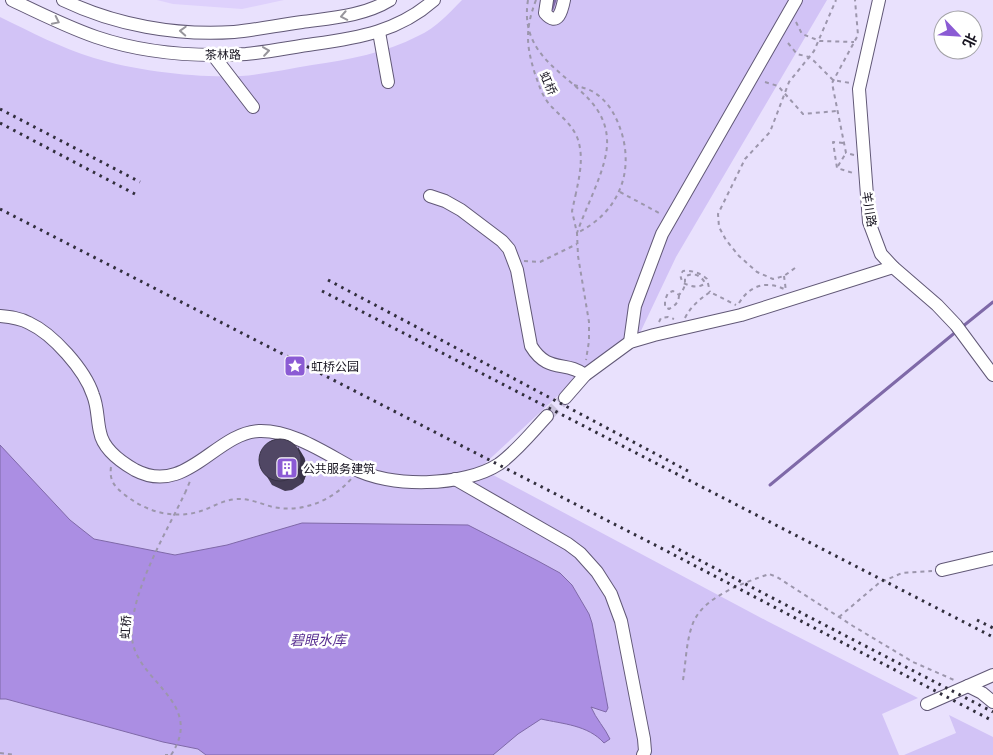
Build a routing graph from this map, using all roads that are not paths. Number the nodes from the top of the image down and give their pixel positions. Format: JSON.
{"nodes":[{"id":1,"x":12,"y":0,"type":"edge"},
{"id":2,"x":63,"y":0,"type":"edge"},
{"id":3,"x":390,"y":0,"type":"edge"},
{"id":4,"x":434,"y":0,"type":"edge"},
{"id":5,"x":547,"y":0,"type":"edge"},
{"id":6,"x":564,"y":0,"type":"edge"},
{"id":7,"x":796,"y":0,"type":"edge"},
{"id":8,"x":879,"y":0,"type":"edge"},
{"id":9,"x":379,"y":32,"type":"junction"},
{"id":10,"x":213,"y":55,"type":"junction"},
{"id":11,"x":388,"y":82,"type":"dead end"},
{"id":12,"x":253,"y":107,"type":"dead end"},
{"id":13,"x":430,"y":196,"type":"dead end"},
{"id":14,"x":893,"y":267,"type":"junction"},
{"id":15,"x":0,"y":316,"type":"edge"},
{"id":16,"x":630,"y":342,"type":"junction"},
{"id":17,"x":585,"y":375,"type":"junction"},
{"id":18,"x":993,"y":375,"type":"edge"},
{"id":19,"x":565,"y":398,"type":"tunnel mouth"},
{"id":20,"x":547,"y":416,"type":"tunnel mouth"},
{"id":21,"x":455,"y":480,"type":"junction"},
{"id":22,"x":993,"y":558,"type":"edge"},
{"id":23,"x":942,"y":570,"type":"road end"},
{"id":24,"x":993,"y":675,"type":"edge"},
{"id":25,"x":968,"y":686,"type":"junction"},
{"id":26,"x":993,"y":702,"type":"edge"},
{"id":27,"x":927,"y":704,"type":"dead end"},
{"id":28,"x":643,"y":755,"type":"edge"}],
"edges":[{"from":1,"to":10,"type":"street","name":"茶林路","one_way":true},
{"from":3,"to":2,"type":"street","name":"茶林路","one_way":true},
{"from":4,"to":9,"type":"street","name":"茶林路"},
{"from":5,"to":6,"type":"street"},
{"from":7,"to":16,"type":"street"},
{"from":8,"to":14,"type":"street","name":"羊川路"},
{"from":10,"to":9,"type":"street","name":"茶林路","one_way":true},
{"from":9,"to":11,"type":"street"},
{"from":10,"to":12,"type":"street"},
{"from":13,"to":17,"type":"street"},
{"from":14,"to":16,"type":"street"},
{"from":14,"to":18,"type":"street","name":"羊川路"},
{"from":15,"to":21,"type":"street"},
{"from":16,"to":17,"type":"street"},
{"from":17,"to":19,"type":"street"},
{"from":20,"to":21,"type":"street"},
{"from":21,"to":28,"type":"street"},
{"from":22,"to":23,"type":"street"},
{"from":24,"to":25,"type":"street"},
{"from":25,"to":26,"type":"street"},
{"from":25,"to":27,"type":"street"}]}
